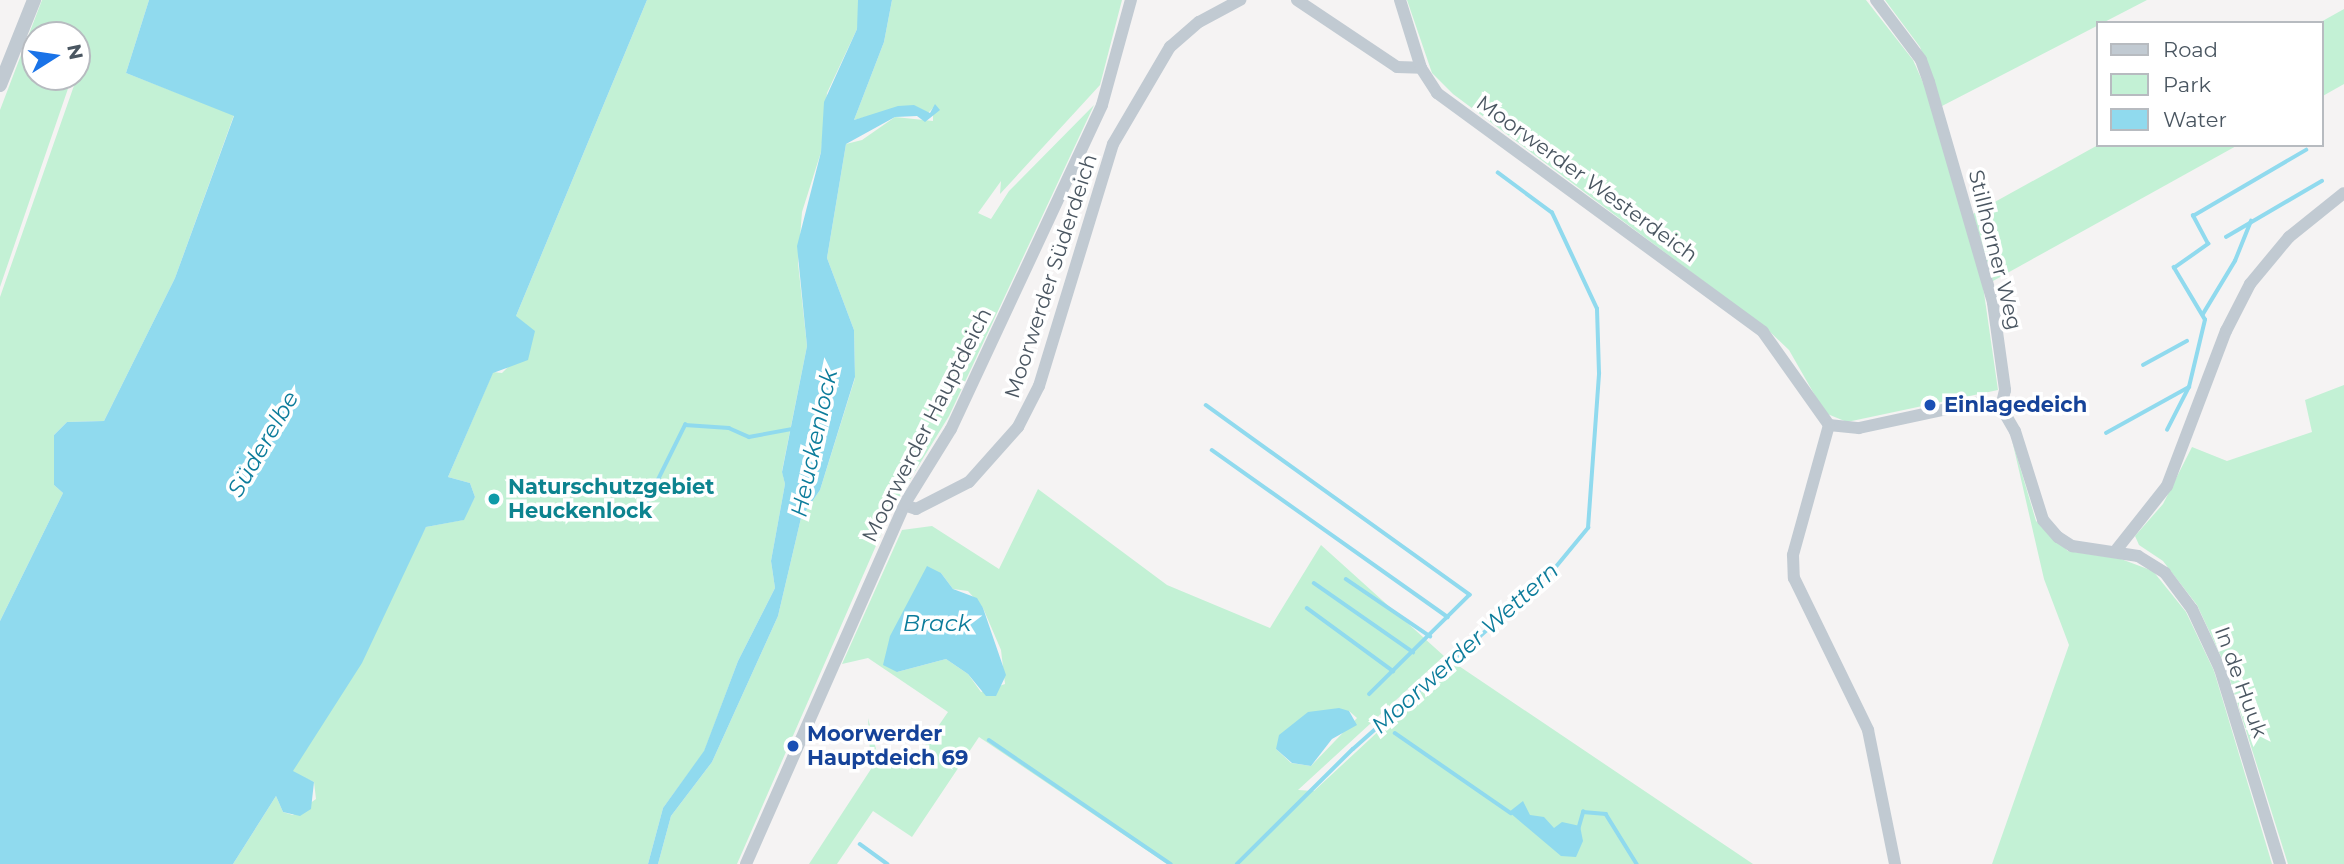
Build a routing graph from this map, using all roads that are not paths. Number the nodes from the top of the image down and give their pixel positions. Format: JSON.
{"nodes":[{"id":1,"x":34,"y":0,"type":"edge"},
{"id":2,"x":1131,"y":0,"type":"edge"},
{"id":3,"x":1240,"y":0,"type":"edge"},
{"id":4,"x":1297,"y":0,"type":"edge"},
{"id":5,"x":1400,"y":0,"type":"edge"},
{"id":6,"x":1876,"y":0,"type":"edge"},
{"id":7,"x":1421,"y":68,"type":"junction"},
{"id":8,"x":0,"y":85,"type":"edge"},
{"id":9,"x":2344,"y":193,"type":"edge"},
{"id":10,"x":2001,"y":407,"type":"junction"},
{"id":11,"x":1829,"y":425,"type":"junction"},
{"id":12,"x":904,"y":505,"type":"junction"},
{"id":13,"x":2117,"y":550,"type":"junction"},
{"id":14,"x":746,"y":864,"type":"edge"},
{"id":15,"x":1895,"y":864,"type":"edge"},
{"id":16,"x":2280,"y":864,"type":"edge"}],
"edges":[{"from":1,"to":8,"type":"street"},
{"from":2,"to":12,"type":"street","name":"Moorwerder Hauptdeich"},
{"from":3,"to":12,"type":"street","name":"Moorwerder Süderdeich"},
{"from":4,"to":7,"type":"street"},
{"from":5,"to":7,"type":"street"},
{"from":6,"to":10,"type":"street","name":"Stillhorner Weg"},
{"from":7,"to":11,"type":"street","name":"Moorwerder Westerdeich"},
{"from":9,"to":13,"type":"street"},
{"from":10,"to":11,"type":"street"},
{"from":10,"to":13,"type":"street"},
{"from":11,"to":15,"type":"street"},
{"from":12,"to":14,"type":"street","name":"Moorwerder Hauptdeich"},
{"from":13,"to":16,"type":"street","name":"In de Huuk"}]}
